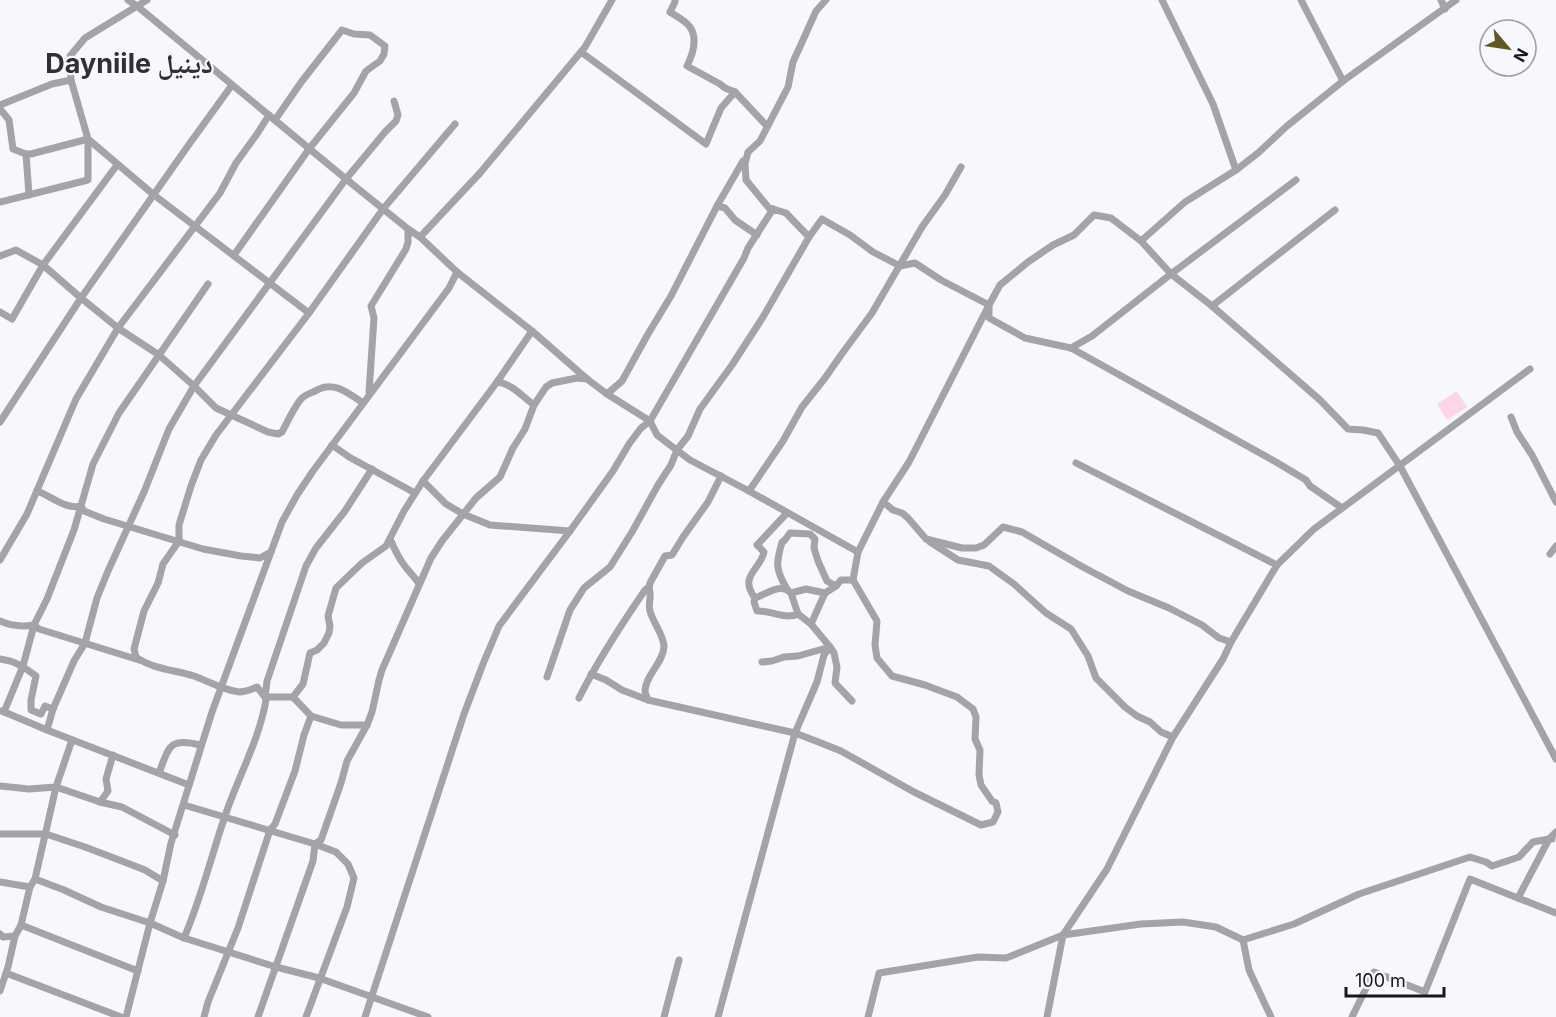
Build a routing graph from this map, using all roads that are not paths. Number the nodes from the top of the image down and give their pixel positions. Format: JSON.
{"nodes":[{"id":1,"x":128,"y":0,"type":"edge"},
{"id":2,"x":147,"y":0,"type":"edge"},
{"id":3,"x":612,"y":0,"type":"edge"},
{"id":4,"x":675,"y":0,"type":"edge"},
{"id":5,"x":826,"y":0,"type":"edge"},
{"id":6,"x":1162,"y":0,"type":"edge"},
{"id":7,"x":1301,"y":0,"type":"edge"},
{"id":8,"x":1441,"y":0,"type":"edge"},
{"id":9,"x":1456,"y":0,"type":"edge"},
{"id":10,"x":137,"y":6,"type":"junction"},
{"id":11,"x":1445,"y":9,"type":"junction"},
{"id":12,"x":581,"y":52,"type":"junction"},
{"id":13,"x":71,"y":80,"type":"junction"},
{"id":14,"x":1343,"y":81,"type":"junction"},
{"id":15,"x":232,"y":85,"type":"junction"},
{"id":16,"x":735,"y":92,"type":"junction"},
{"id":17,"x":394,"y":101,"type":"dead end"},
{"id":18,"x":0,"y":107,"type":"edge"},
{"id":19,"x":272,"y":118,"type":"junction"},
{"id":20,"x":455,"y":124,"type":"dead end"},
{"id":21,"x":767,"y":126,"type":"junction"},
{"id":22,"x":88,"y":139,"type":"junction"},
{"id":23,"x":309,"y":148,"type":"junction"},
{"id":24,"x":748,"y":152,"type":"junction"},
{"id":25,"x":26,"y":154,"type":"junction"},
{"id":26,"x":117,"y":165,"type":"junction"},
{"id":27,"x":960,"y":167,"type":"dead end"},
{"id":28,"x":1236,"y":170,"type":"junction"},
{"id":29,"x":346,"y":179,"type":"junction"},
{"id":30,"x":1296,"y":180,"type":"dead end"},
{"id":31,"x":29,"y":195,"type":"junction"},
{"id":32,"x":154,"y":195,"type":"junction"},
{"id":33,"x":0,"y":202,"type":"edge"},
{"id":34,"x":717,"y":206,"type":"junction"},
{"id":35,"x":383,"y":209,"type":"junction"},
{"id":36,"x":773,"y":209,"type":"junction"},
{"id":37,"x":1335,"y":210,"type":"dead end"},
{"id":38,"x":195,"y":226,"type":"junction"},
{"id":39,"x":408,"y":228,"type":"junction"},
{"id":40,"x":757,"y":235,"type":"junction"},
{"id":41,"x":420,"y":237,"type":"junction"},
{"id":42,"x":809,"y":237,"type":"junction"},
{"id":43,"x":1141,"y":241,"type":"junction"},
{"id":44,"x":234,"y":255,"type":"junction"},
{"id":45,"x":0,"y":256,"type":"edge"},
{"id":46,"x":43,"y":265,"type":"junction"},
{"id":47,"x":900,"y":266,"type":"junction"},
{"id":48,"x":457,"y":272,"type":"junction"},
{"id":49,"x":1171,"y":274,"type":"junction"},
{"id":50,"x":271,"y":283,"type":"junction"},
{"id":51,"x":208,"y":284,"type":"dead end"},
{"id":52,"x":81,"y":298,"type":"junction"},
{"id":53,"x":988,"y":305,"type":"junction"},
{"id":54,"x":1212,"y":306,"type":"junction"},
{"id":55,"x":0,"y":312,"type":"edge"},
{"id":56,"x":309,"y":313,"type":"junction"},
{"id":57,"x":118,"y":328,"type":"junction"},
{"id":58,"x":532,"y":331,"type":"junction"},
{"id":59,"x":1071,"y":348,"type":"junction"},
{"id":60,"x":159,"y":356,"type":"junction"},
{"id":61,"x":1530,"y":369,"type":"dead end"},
{"id":62,"x":587,"y":379,"type":"junction"},
{"id":63,"x":497,"y":382,"type":"junction"},
{"id":64,"x":194,"y":386,"type":"junction"},
{"id":65,"x":369,"y":394,"type":"junction"},
{"id":66,"x":607,"y":394,"type":"junction"},
{"id":67,"x":363,"y":403,"type":"junction"},
{"id":68,"x":534,"y":405,"type":"junction"},
{"id":69,"x":231,"y":416,"type":"junction"},
{"id":70,"x":1511,"y":417,"type":"dead end"},
{"id":71,"x":650,"y":421,"type":"junction"},
{"id":72,"x":0,"y":422,"type":"edge"},
{"id":73,"x":332,"y":445,"type":"junction"},
{"id":74,"x":677,"y":450,"type":"junction"},
{"id":75,"x":1077,"y":463,"type":"dead end"},
{"id":76,"x":1400,"y":466,"type":"junction"},
{"id":77,"x":372,"y":469,"type":"junction"},
{"id":78,"x":721,"y":476,"type":"junction"},
{"id":79,"x":423,"y":481,"type":"junction"},
{"id":80,"x":37,"y":491,"type":"junction"},
{"id":81,"x":750,"y":491,"type":"junction"},
{"id":82,"x":415,"y":493,"type":"junction"},
{"id":83,"x":883,"y":502,"type":"junction"},
{"id":84,"x":1556,"y":502,"type":"edge"},
{"id":85,"x":81,"y":506,"type":"junction"},
{"id":86,"x":1342,"y":508,"type":"junction"},
{"id":87,"x":787,"y":513,"type":"junction"},
{"id":88,"x":463,"y":514,"type":"junction"},
{"id":89,"x":811,"y":525,"type":"junction"},
{"id":90,"x":129,"y":526,"type":"junction"},
{"id":91,"x":570,"y":531,"type":"junction"},
{"id":92,"x":810,"y":534,"type":"junction"},
{"id":93,"x":390,"y":539,"type":"junction"},
{"id":94,"x":926,"y":539,"type":"junction"},
{"id":95,"x":179,"y":541,"type":"junction"},
{"id":96,"x":1556,"y":546,"type":"edge"},
{"id":97,"x":271,"y":552,"type":"junction"},
{"id":98,"x":858,"y":552,"type":"junction"},
{"id":99,"x":1550,"y":554,"type":"dead end"},
{"id":100,"x":0,"y":560,"type":"edge"},
{"id":101,"x":1276,"y":565,"type":"junction"},
{"id":102,"x":853,"y":580,"type":"junction"},
{"id":103,"x":419,"y":584,"type":"junction"},
{"id":104,"x":836,"y":586,"type":"junction"},
{"id":105,"x":649,"y":587,"type":"junction"},
{"id":106,"x":789,"y":591,"type":"junction"},
{"id":107,"x":825,"y":593,"type":"junction"},
{"id":108,"x":756,"y":598,"type":"junction"},
{"id":109,"x":798,"y":614,"type":"junction"},
{"id":110,"x":0,"y":621,"type":"edge"},
{"id":111,"x":811,"y":624,"type":"junction"},
{"id":112,"x":34,"y":625,"type":"junction"},
{"id":113,"x":85,"y":642,"type":"junction"},
{"id":114,"x":1231,"y":642,"type":"junction"},
{"id":115,"x":831,"y":647,"type":"junction"},
{"id":116,"x":0,"y":659,"type":"edge"},
{"id":117,"x":142,"y":661,"type":"junction"},
{"id":118,"x":762,"y":663,"type":"dead end"},
{"id":119,"x":23,"y":666,"type":"junction"},
{"id":120,"x":591,"y":674,"type":"junction"},
{"id":121,"x":547,"y":676,"type":"dead end"},
{"id":122,"x":221,"y":687,"type":"junction"},
{"id":123,"x":265,"y":697,"type":"junction"},
{"id":124,"x":293,"y":697,"type":"junction"},
{"id":125,"x":579,"y":698,"type":"dead end"},
{"id":126,"x":648,"y":700,"type":"junction"},
{"id":127,"x":852,"y":701,"type":"dead end"},
{"id":128,"x":53,"y":709,"type":"junction"},
{"id":129,"x":2,"y":711,"type":"edge"},
{"id":130,"x":311,"y":716,"type":"junction"},
{"id":131,"x":367,"y":725,"type":"junction"},
{"id":132,"x":47,"y":730,"type":"junction"},
{"id":133,"x":795,"y":733,"type":"junction"},
{"id":134,"x":1173,"y":737,"type":"junction"},
{"id":135,"x":72,"y":740,"type":"junction"},
{"id":136,"x":200,"y":745,"type":"junction"},
{"id":137,"x":113,"y":755,"type":"junction"},
{"id":138,"x":1556,"y":759,"type":"edge"},
{"id":139,"x":159,"y":773,"type":"junction"},
{"id":140,"x":189,"y":785,"type":"junction"},
{"id":141,"x":0,"y":786,"type":"edge"},
{"id":142,"x":56,"y":787,"type":"junction"},
{"id":143,"x":100,"y":802,"type":"junction"},
{"id":144,"x":184,"y":805,"type":"junction"},
{"id":145,"x":225,"y":817,"type":"junction"},
{"id":146,"x":270,"y":830,"type":"junction"},
{"id":147,"x":1556,"y":832,"type":"edge"},
{"id":148,"x":0,"y":834,"type":"edge"},
{"id":149,"x":46,"y":834,"type":"junction"},
{"id":150,"x":174,"y":835,"type":"junction"},
{"id":151,"x":1552,"y":839,"type":"edge"},
{"id":152,"x":315,"y":844,"type":"junction"},
{"id":153,"x":35,"y":879,"type":"junction"},
{"id":154,"x":163,"y":881,"type":"junction"},
{"id":155,"x":0,"y":882,"type":"edge"},
{"id":156,"x":30,"y":887,"type":"junction"},
{"id":157,"x":1518,"y":898,"type":"junction"},
{"id":158,"x":1556,"y":913,"type":"edge"},
{"id":159,"x":150,"y":923,"type":"junction"},
{"id":160,"x":21,"y":925,"type":"junction"},
{"id":161,"x":0,"y":934,"type":"edge"},
{"id":162,"x":1063,"y":935,"type":"junction"},
{"id":163,"x":15,"y":936,"type":"junction"},
{"id":164,"x":184,"y":938,"type":"junction"},
{"id":165,"x":1243,"y":940,"type":"junction"},
{"id":166,"x":229,"y":951,"type":"junction"},
{"id":167,"x":679,"y":960,"type":"dead end"},
{"id":168,"x":276,"y":967,"type":"junction"},
{"id":169,"x":138,"y":971,"type":"junction"},
{"id":170,"x":6,"y":973,"type":"junction"},
{"id":171,"x":319,"y":978,"type":"junction"},
{"id":172,"x":0,"y":991,"type":"edge"},
{"id":173,"x":371,"y":996,"type":"junction"},
{"id":174,"x":121,"y":1017,"type":"edge"},
{"id":175,"x":126,"y":1017,"type":"edge"},
{"id":176,"x":204,"y":1017,"type":"edge"},
{"id":177,"x":258,"y":1017,"type":"edge"},
{"id":178,"x":306,"y":1017,"type":"edge"},
{"id":179,"x":364,"y":1017,"type":"edge"},
{"id":180,"x":428,"y":1017,"type":"edge"},
{"id":181,"x":664,"y":1017,"type":"edge"},
{"id":182,"x":718,"y":1017,"type":"edge"},
{"id":183,"x":868,"y":1017,"type":"edge"},
{"id":184,"x":1047,"y":1017,"type":"edge"},
{"id":185,"x":1271,"y":1017,"type":"edge"},
{"id":186,"x":1352,"y":1017,"type":"edge"}],
"edges":[{"from":1,"to":10,"type":"street"},
{"from":2,"to":10,"type":"street"},
{"from":3,"to":12,"type":"street"},
{"from":4,"to":16,"type":"street"},
{"from":5,"to":21,"type":"street"},
{"from":6,"to":28,"type":"street"},
{"from":7,"to":14,"type":"street"},
{"from":8,"to":11,"type":"street"},
{"from":9,"to":11,"type":"street"},
{"from":10,"to":13,"type":"street"},
{"from":10,"to":15,"type":"street"},
{"from":11,"to":14,"type":"street"},
{"from":12,"to":16,"type":"street"},
{"from":12,"to":41,"type":"street"},
{"from":13,"to":18,"type":"street"},
{"from":13,"to":22,"type":"street"},
{"from":14,"to":28,"type":"street"},
{"from":15,"to":19,"type":"street"},
{"from":15,"to":32,"type":"street"},
{"from":16,"to":21,"type":"street"},
{"from":17,"to":29,"type":"street"},
{"from":18,"to":25,"type":"street"},
{"from":19,"to":23,"type":"street"},
{"from":19,"to":23,"type":"street"},
{"from":19,"to":38,"type":"street"},
{"from":20,"to":35,"type":"street"},
{"from":21,"to":24,"type":"street"},
{"from":22,"to":25,"type":"street"},
{"from":22,"to":26,"type":"street"},
{"from":22,"to":31,"type":"street"},
{"from":23,"to":29,"type":"street"},
{"from":23,"to":44,"type":"street"},
{"from":24,"to":34,"type":"street"},
{"from":24,"to":36,"type":"street"},
{"from":25,"to":31,"type":"street"},
{"from":26,"to":32,"type":"street"},
{"from":26,"to":46,"type":"street"},
{"from":27,"to":47,"type":"street"},
{"from":28,"to":43,"type":"street"},
{"from":29,"to":35,"type":"street"},
{"from":29,"to":50,"type":"street"},
{"from":30,"to":49,"type":"street"},
{"from":31,"to":33,"type":"street"},
{"from":32,"to":38,"type":"street"},
{"from":32,"to":52,"type":"street"},
{"from":34,"to":40,"type":"street"},
{"from":34,"to":66,"type":"street"},
{"from":35,"to":39,"type":"street"},
{"from":35,"to":56,"type":"street"},
{"from":36,"to":40,"type":"street"},
{"from":36,"to":42,"type":"street"},
{"from":37,"to":54,"type":"street"},
{"from":38,"to":44,"type":"street"},
{"from":38,"to":57,"type":"street"},
{"from":39,"to":41,"type":"street"},
{"from":39,"to":65,"type":"street"},
{"from":40,"to":71,"type":"street"},
{"from":41,"to":48,"type":"street"},
{"from":42,"to":47,"type":"street"},
{"from":42,"to":74,"type":"street"},
{"from":43,"to":49,"type":"street"},
{"from":43,"to":53,"type":"street"},
{"from":44,"to":50,"type":"street"},
{"from":45,"to":46,"type":"street"},
{"from":46,"to":52,"type":"street"},
{"from":46,"to":55,"type":"street"},
{"from":47,"to":53,"type":"street"},
{"from":47,"to":81,"type":"street"},
{"from":48,"to":58,"type":"street"},
{"from":48,"to":65,"type":"street"},
{"from":49,"to":54,"type":"street"},
{"from":49,"to":59,"type":"street"},
{"from":50,"to":56,"type":"street"},
{"from":50,"to":64,"type":"street"},
{"from":51,"to":60,"type":"street"},
{"from":52,"to":57,"type":"street"},
{"from":52,"to":72,"type":"street"},
{"from":53,"to":59,"type":"street"},
{"from":53,"to":83,"type":"street"},
{"from":54,"to":76,"type":"street"},
{"from":56,"to":69,"type":"street"},
{"from":57,"to":60,"type":"street"},
{"from":57,"to":80,"type":"street"},
{"from":58,"to":62,"type":"street"},
{"from":58,"to":63,"type":"street"},
{"from":59,"to":86,"type":"street"},
{"from":60,"to":64,"type":"street"},
{"from":60,"to":85,"type":"street"},
{"from":61,"to":76,"type":"street"},
{"from":62,"to":66,"type":"street"},
{"from":62,"to":68,"type":"street"},
{"from":63,"to":68,"type":"street"},
{"from":63,"to":79,"type":"street"},
{"from":64,"to":69,"type":"street"},
{"from":64,"to":90,"type":"street"},
{"from":65,"to":67,"type":"street"},
{"from":66,"to":71,"type":"street"},
{"from":67,"to":69,"type":"street"},
{"from":67,"to":73,"type":"street"},
{"from":68,"to":88,"type":"street"},
{"from":69,"to":95,"type":"street"},
{"from":70,"to":84,"type":"street"},
{"from":71,"to":74,"type":"street"},
{"from":71,"to":91,"type":"street"},
{"from":73,"to":77,"type":"street"},
{"from":73,"to":97,"type":"street"},
{"from":74,"to":78,"type":"street"},
{"from":74,"to":121,"type":"street"},
{"from":75,"to":101,"type":"street"},
{"from":76,"to":86,"type":"street"},
{"from":76,"to":138,"type":"street"},
{"from":77,"to":82,"type":"street"},
{"from":77,"to":123,"type":"street"},
{"from":78,"to":81,"type":"street"},
{"from":78,"to":105,"type":"street"},
{"from":79,"to":82,"type":"street"},
{"from":79,"to":88,"type":"street"},
{"from":80,"to":85,"type":"street"},
{"from":80,"to":100,"type":"street"},
{"from":81,"to":87,"type":"street"},
{"from":82,"to":93,"type":"street"},
{"from":83,"to":94,"type":"street"},
{"from":83,"to":98,"type":"street"},
{"from":85,"to":90,"type":"street"},
{"from":85,"to":112,"type":"street"},
{"from":86,"to":101,"type":"street"},
{"from":87,"to":89,"type":"street"},
{"from":87,"to":108,"type":"street"},
{"from":88,"to":91,"type":"street"},
{"from":88,"to":103,"type":"street"},
{"from":89,"to":92,"type":"street"},
{"from":89,"to":98,"type":"street"},
{"from":90,"to":95,"type":"street"},
{"from":90,"to":113,"type":"street"},
{"from":91,"to":173,"type":"street"},
{"from":92,"to":104,"type":"street"},
{"from":92,"to":106,"type":"street"},
{"from":93,"to":103,"type":"street"},
{"from":93,"to":124,"type":"street"},
{"from":94,"to":114,"type":"street"},
{"from":94,"to":134,"type":"street"},
{"from":95,"to":97,"type":"street"},
{"from":95,"to":117,"type":"street"},
{"from":96,"to":99,"type":"street"},
{"from":97,"to":122,"type":"street"},
{"from":98,"to":102,"type":"street"},
{"from":101,"to":114,"type":"street"},
{"from":102,"to":104,"type":"street"},
{"from":102,"to":133,"type":"street"},
{"from":103,"to":131,"type":"street"},
{"from":104,"to":107,"type":"street"},
{"from":105,"to":120,"type":"street"},
{"from":105,"to":126,"type":"street"},
{"from":106,"to":107,"type":"street"},
{"from":106,"to":108,"type":"street"},
{"from":106,"to":109,"type":"street"},
{"from":107,"to":111,"type":"street"},
{"from":108,"to":109,"type":"street"},
{"from":109,"to":111,"type":"street"},
{"from":110,"to":112,"type":"street"},
{"from":111,"to":115,"type":"street"},
{"from":112,"to":113,"type":"street"},
{"from":112,"to":119,"type":"street"},
{"from":113,"to":117,"type":"street"},
{"from":113,"to":128,"type":"street"},
{"from":114,"to":134,"type":"street"},
{"from":115,"to":118,"type":"street"},
{"from":115,"to":127,"type":"street"},
{"from":115,"to":133,"type":"street"},
{"from":116,"to":119,"type":"street"},
{"from":117,"to":122,"type":"street"},
{"from":119,"to":128,"type":"street"},
{"from":119,"to":129,"type":"street"},
{"from":120,"to":125,"type":"street"},
{"from":120,"to":126,"type":"street"},
{"from":122,"to":123,"type":"street"},
{"from":122,"to":136,"type":"street"},
{"from":123,"to":124,"type":"street"},
{"from":123,"to":145,"type":"street"},
{"from":124,"to":130,"type":"street"},
{"from":126,"to":133,"type":"street"},
{"from":128,"to":132,"type":"street"},
{"from":129,"to":132,"type":"street"},
{"from":130,"to":131,"type":"street"},
{"from":130,"to":146,"type":"street"},
{"from":131,"to":152,"type":"street"},
{"from":132,"to":135,"type":"street"},
{"from":133,"to":182,"type":"street"},
{"from":134,"to":162,"type":"street"},
{"from":135,"to":137,"type":"street"},
{"from":135,"to":142,"type":"street"},
{"from":136,"to":139,"type":"street"},
{"from":136,"to":140,"type":"street"},
{"from":137,"to":139,"type":"street"},
{"from":137,"to":143,"type":"street"},
{"from":139,"to":140,"type":"street"},
{"from":140,"to":144,"type":"street"},
{"from":141,"to":142,"type":"street"},
{"from":142,"to":143,"type":"street"},
{"from":142,"to":149,"type":"street"},
{"from":143,"to":150,"type":"street"},
{"from":144,"to":145,"type":"street"},
{"from":144,"to":150,"type":"street"},
{"from":145,"to":146,"type":"street"},
{"from":145,"to":164,"type":"street"},
{"from":146,"to":152,"type":"street"},
{"from":146,"to":166,"type":"street"},
{"from":147,"to":151,"type":"street"},
{"from":148,"to":149,"type":"street"},
{"from":149,"to":153,"type":"street"},
{"from":149,"to":154,"type":"street"},
{"from":150,"to":154,"type":"street"},
{"from":151,"to":157,"type":"street"},
{"from":151,"to":165,"type":"street"},
{"from":152,"to":168,"type":"street"},
{"from":152,"to":171,"type":"street"},
{"from":153,"to":156,"type":"street"},
{"from":153,"to":159,"type":"street"},
{"from":154,"to":159,"type":"street"},
{"from":155,"to":156,"type":"street"},
{"from":156,"to":160,"type":"street"},
{"from":157,"to":158,"type":"street"},
{"from":157,"to":186,"type":"street"},
{"from":159,"to":164,"type":"street"},
{"from":159,"to":169,"type":"street"},
{"from":160,"to":163,"type":"street"},
{"from":160,"to":169,"type":"street"},
{"from":161,"to":163,"type":"street"},
{"from":162,"to":165,"type":"street"},
{"from":162,"to":183,"type":"street"},
{"from":162,"to":184,"type":"street"},
{"from":163,"to":170,"type":"street"},
{"from":164,"to":166,"type":"street"},
{"from":165,"to":185,"type":"street"},
{"from":166,"to":168,"type":"street"},
{"from":166,"to":176,"type":"street"},
{"from":167,"to":181,"type":"street"},
{"from":168,"to":171,"type":"street"},
{"from":168,"to":177,"type":"street"},
{"from":169,"to":175,"type":"street"},
{"from":170,"to":172,"type":"street"},
{"from":170,"to":174,"type":"street"},
{"from":171,"to":173,"type":"street"},
{"from":171,"to":178,"type":"street"},
{"from":173,"to":179,"type":"street"},
{"from":173,"to":180,"type":"street"}]}
